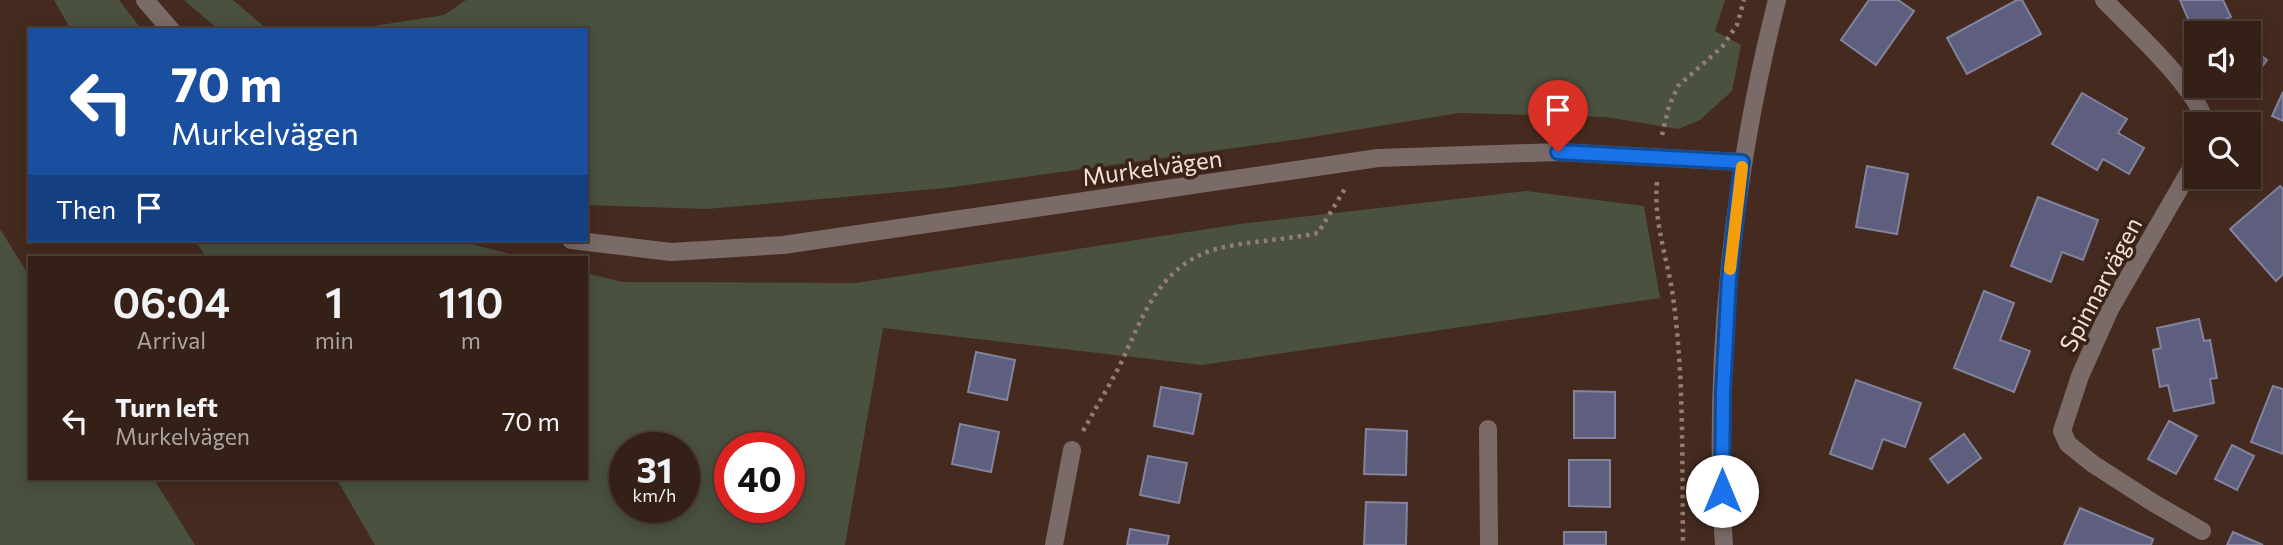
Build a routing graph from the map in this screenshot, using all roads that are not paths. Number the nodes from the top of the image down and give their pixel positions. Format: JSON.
{"nodes":[{"id":1,"x":145,"y":0,"type":"edge"},
{"id":2,"x":1777,"y":0,"type":"edge"},
{"id":3,"x":2104,"y":0,"type":"edge"},
{"id":4,"x":169,"y":28,"type":"edge"},
{"id":5,"x":2201,"y":112,"type":"edge"},
{"id":6,"x":1742,"y":162,"type":"junction"},
{"id":7,"x":2184,"y":181,"type":"edge"},
{"id":8,"x":588,"y":242,"type":"edge"},
{"id":9,"x":1488,"y":429,"type":"dead end"},
{"id":10,"x":1072,"y":450,"type":"road end"},
{"id":11,"x":2203,"y":531,"type":"dead end"},
{"id":12,"x":1054,"y":545,"type":"edge"},
{"id":13,"x":1489,"y":545,"type":"edge"},
{"id":14,"x":1724,"y":545,"type":"edge"}],
"edges":[{"from":1,"to":4,"type":"street"},
{"from":2,"to":6,"type":"street"},
{"from":3,"to":5,"type":"street"},
{"from":6,"to":8,"type":"street","name":"Murkelvägen"},
{"from":6,"to":14,"type":"street"},
{"from":7,"to":11,"type":"street","name":"Spinnarvägen"},
{"from":9,"to":13,"type":"street"},
{"from":10,"to":12,"type":"street"}]}
